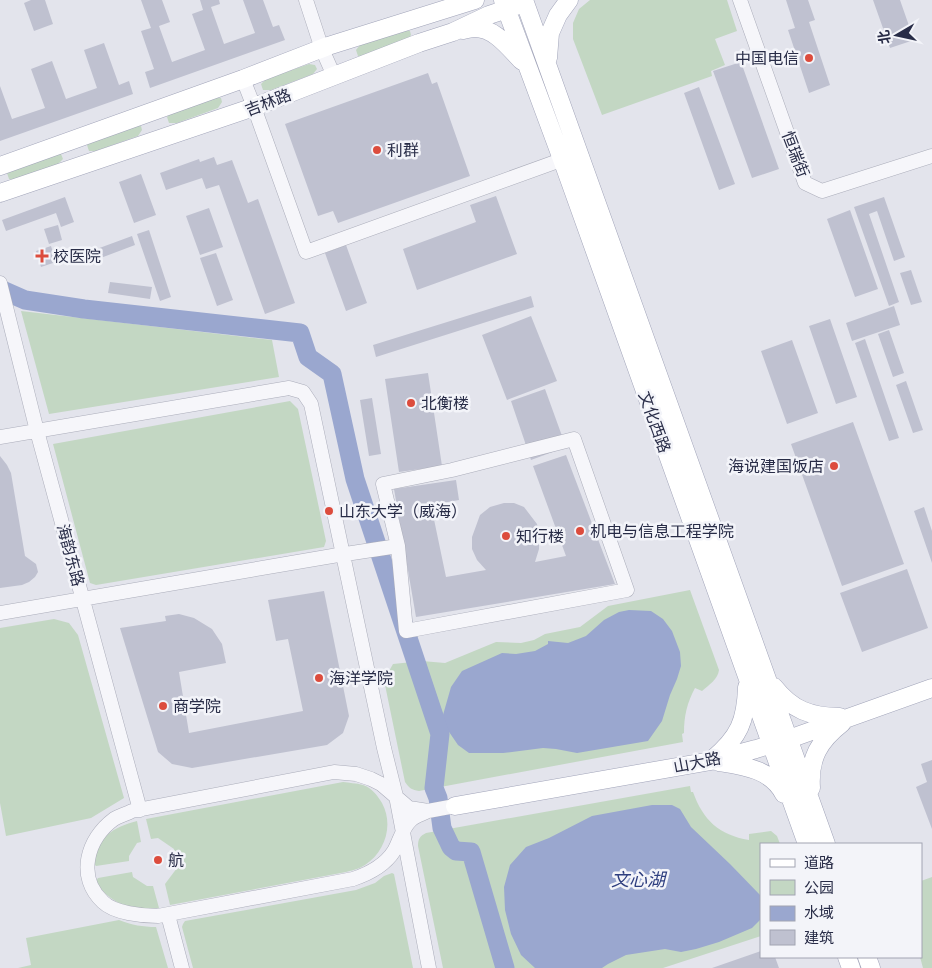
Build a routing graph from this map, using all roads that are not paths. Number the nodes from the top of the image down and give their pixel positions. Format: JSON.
{"nodes":[{"id":1,"x":306,"y":0,"type":"edge"},
{"id":2,"x":475,"y":0,"type":"edge"},
{"id":3,"x":569,"y":0,"type":"edge"},
{"id":4,"x":740,"y":0,"type":"edge"},
{"id":5,"x":528,"y":1,"type":"edge"},
{"id":6,"x":454,"y":4,"type":"edge"},
{"id":7,"x":505,"y":5,"type":"edge"},
{"id":8,"x":453,"y":32,"type":"junction"},
{"id":9,"x":322,"y":49,"type":"junction"},
{"id":10,"x":547,"y":63,"type":"junction"},
{"id":11,"x":528,"y":69,"type":"junction"},
{"id":12,"x":334,"y":76,"type":"junction"},
{"id":13,"x":243,"y":79,"type":"junction"},
{"id":14,"x":254,"y":108,"type":"junction"},
{"id":15,"x":580,"y":154,"type":"junction"},
{"id":16,"x":932,"y":156,"type":"edge"},
{"id":17,"x":562,"y":159,"type":"junction"},
{"id":18,"x":0,"y":166,"type":"edge"},
{"id":19,"x":0,"y":194,"type":"edge"},
{"id":20,"x":0,"y":283,"type":"edge"},
{"id":21,"x":2,"y":300,"type":"edge"},
{"id":22,"x":37,"y":431,"type":"junction"},
{"id":23,"x":0,"y":437,"type":"edge"},
{"id":24,"x":398,"y":546,"type":"junction"},
{"id":25,"x":341,"y":554,"type":"junction"},
{"id":26,"x":83,"y":599,"type":"junction"},
{"id":27,"x":0,"y":613,"type":"edge"},
{"id":28,"x":764,"y":669,"type":"junction"},
{"id":29,"x":748,"y":679,"type":"junction"},
{"id":30,"x":932,"y":688,"type":"edge"},
{"id":31,"x":848,"y":718,"type":"junction"},
{"id":32,"x":789,"y":739,"type":"junction"},
{"id":33,"x":771,"y":744,"type":"junction"},
{"id":34,"x":711,"y":760,"type":"junction"},
{"id":35,"x":381,"y":784,"type":"junction"},
{"id":36,"x":396,"y":796,"type":"junction"},
{"id":37,"x":454,"y":806,"type":"joint"},
{"id":38,"x":140,"y":810,"type":"junction"},
{"id":39,"x":428,"y":811,"type":"junction"},
{"id":40,"x":399,"y":816,"type":"junction"},
{"id":41,"x":816,"y":817,"type":"junction"},
{"id":42,"x":798,"y":820,"type":"junction"},
{"id":43,"x":402,"y":832,"type":"junction"},
{"id":44,"x":807,"y":843,"type":"edge"},
{"id":45,"x":826,"y":843,"type":"edge"},
{"id":46,"x":394,"y":851,"type":"junction"},
{"id":47,"x":168,"y":915,"type":"junction"},
{"id":48,"x":182,"y":968,"type":"edge"},
{"id":49,"x":429,"y":968,"type":"edge"}],
"edges":[{"from":1,"to":9,"type":"street"},
{"from":2,"to":6,"type":"main road","name":"吉林路"},
{"from":3,"to":10,"type":"main road"},
{"from":4,"to":16,"type":"street","name":"恒瑞街"},
{"from":5,"to":7,"type":"main road","name":"吉林路"},
{"from":5,"to":10,"type":"main road","name":"文化西路"},
{"from":6,"to":9,"type":"main road","name":"吉林路"},
{"from":7,"to":8,"type":"main road","name":"吉林路"},
{"from":7,"to":11,"type":"main road","name":"文化西路"},
{"from":8,"to":11,"type":"main road"},
{"from":8,"to":12,"type":"main road","name":"吉林路"},
{"from":9,"to":12,"type":"street"},
{"from":9,"to":13,"type":"main road","name":"吉林路"},
{"from":10,"to":15,"type":"main road","name":"文化西路"},
{"from":11,"to":17,"type":"main road","name":"文化西路"},
{"from":12,"to":14,"type":"main road","name":"吉林路"},
{"from":13,"to":14,"type":"street"},
{"from":13,"to":18,"type":"main road","name":"吉林路"},
{"from":14,"to":17,"type":"street"},
{"from":14,"to":19,"type":"main road","name":"吉林路"},
{"from":15,"to":17,"type":"street"},
{"from":15,"to":28,"type":"main road","name":"文化西路"},
{"from":17,"to":29,"type":"main road","name":"文化西路"},
{"from":20,"to":21,"type":"street","name":"海韵东路"},
{"from":21,"to":22,"type":"street","name":"海韵东路"},
{"from":22,"to":23,"type":"street"},
{"from":22,"to":25,"type":"street"},
{"from":22,"to":26,"type":"street","name":"海韵东路"},
{"from":24,"to":24,"type":"street"},
{"from":24,"to":25,"type":"street"},
{"from":25,"to":26,"type":"street"},
{"from":25,"to":36,"type":"street"},
{"from":26,"to":27,"type":"street"},
{"from":26,"to":38,"type":"street","name":"海韵东路"},
{"from":28,"to":31,"type":"main road"},
{"from":28,"to":32,"type":"main road","name":"文化西路"},
{"from":29,"to":33,"type":"main road","name":"文化西路"},
{"from":29,"to":34,"type":"main road"},
{"from":30,"to":31,"type":"main road","name":"山大路"},
{"from":31,"to":32,"type":"main road","name":"山大路"},
{"from":31,"to":41,"type":"main road"},
{"from":32,"to":33,"type":"main road","name":"山大路"},
{"from":32,"to":41,"type":"main road","name":"文化西路"},
{"from":33,"to":34,"type":"main road","name":"山大路"},
{"from":33,"to":42,"type":"main road","name":"文化西路"},
{"from":34,"to":37,"type":"main road","name":"山大路"},
{"from":34,"to":42,"type":"main road"},
{"from":35,"to":36,"type":"street"},
{"from":35,"to":38,"type":"street"},
{"from":35,"to":40,"type":"street"},
{"from":36,"to":39,"type":"street"},
{"from":36,"to":40,"type":"street"},
{"from":37,"to":39,"type":"street"},
{"from":38,"to":47,"type":"street"},
{"from":39,"to":43,"type":"street"},
{"from":40,"to":43,"type":"street"},
{"from":40,"to":46,"type":"street"},
{"from":41,"to":45,"type":"main road","name":"文化西路"},
{"from":42,"to":44,"type":"main road","name":"文化西路"},
{"from":43,"to":46,"type":"street"},
{"from":43,"to":49,"type":"street"},
{"from":46,"to":47,"type":"street"},
{"from":47,"to":48,"type":"street"}]}
